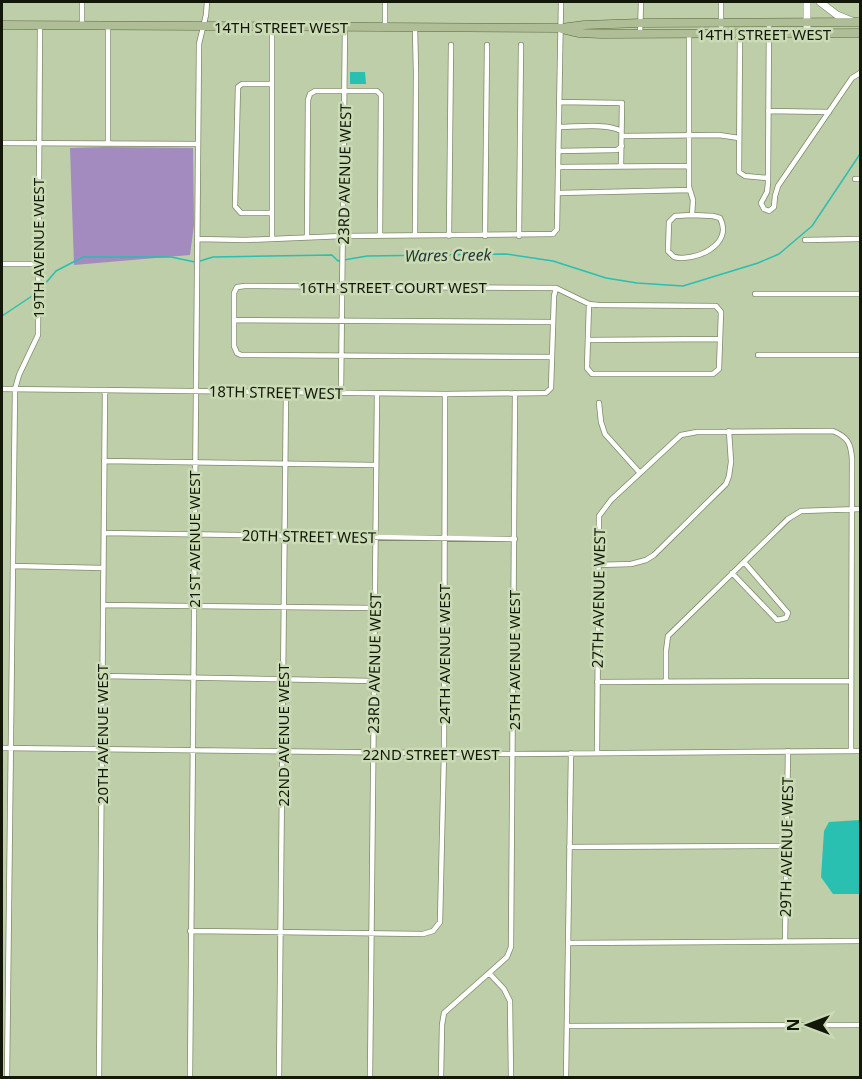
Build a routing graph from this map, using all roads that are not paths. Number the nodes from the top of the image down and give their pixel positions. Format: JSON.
{"nodes":[{"id":1,"x":82,"y":2,"type":"edge"},
{"id":2,"x":207,"y":2,"type":"edge"},
{"id":3,"x":385,"y":2,"type":"edge"},
{"id":4,"x":561,"y":2,"type":"edge"},
{"id":5,"x":641,"y":2,"type":"edge"},
{"id":6,"x":721,"y":2,"type":"edge"},
{"id":7,"x":807,"y":2,"type":"edge"},
{"id":8,"x":820,"y":2,"type":"edge"},
{"id":9,"x":721,"y":22,"type":"junction"},
{"id":10,"x":769,"y":22,"type":"junction"},
{"id":11,"x":807,"y":22,"type":"junction"},
{"id":12,"x":857,"y":22,"type":"edge"},
{"id":13,"x":641,"y":23,"type":"junction"},
{"id":14,"x":2,"y":26,"type":"edge"},
{"id":15,"x":40,"y":26,"type":"junction"},
{"id":16,"x":82,"y":26,"type":"junction"},
{"id":17,"x":108,"y":26,"type":"junction"},
{"id":18,"x":203,"y":27,"type":"junction"},
{"id":19,"x":272,"y":27,"type":"junction"},
{"id":20,"x":345,"y":27,"type":"junction"},
{"id":21,"x":385,"y":28,"type":"junction"},
{"id":22,"x":415,"y":28,"type":"junction"},
{"id":23,"x":561,"y":28,"type":"junction"},
{"id":24,"x":769,"y":33,"type":"junction"},
{"id":25,"x":807,"y":33,"type":"junction"},
{"id":26,"x":861,"y":33,"type":"edge"},
{"id":27,"x":640,"y":34,"type":"junction"},
{"id":28,"x":689,"y":34,"type":"junction"},
{"id":29,"x":721,"y":34,"type":"junction"},
{"id":30,"x":740,"y":34,"type":"junction"},
{"id":31,"x":451,"y":45,"type":"dead end"},
{"id":32,"x":487,"y":45,"type":"dead end"},
{"id":33,"x":521,"y":45,"type":"dead end"},
{"id":34,"x":861,"y":72,"type":"edge"},
{"id":35,"x":272,"y":84,"type":"junction"},
{"id":36,"x":345,"y":91,"type":"junction"},
{"id":37,"x":559,"y":102,"type":"junction"},
{"id":38,"x":768,"y":111,"type":"junction"},
{"id":39,"x":829,"y":112,"type":"junction"},
{"id":40,"x":559,"y":128,"type":"junction"},
{"id":41,"x":622,"y":134,"type":"junction"},
{"id":42,"x":689,"y":135,"type":"junction"},
{"id":43,"x":739,"y":138,"type":"junction"},
{"id":44,"x":38,"y":142,"type":"junction"},
{"id":45,"x":2,"y":143,"type":"edge"},
{"id":46,"x":108,"y":144,"type":"junction"},
{"id":47,"x":198,"y":144,"type":"junction"},
{"id":48,"x":622,"y":146,"type":"junction"},
{"id":49,"x":558,"y":151,"type":"junction"},
{"id":50,"x":621,"y":166,"type":"junction"},
{"id":51,"x":689,"y":166,"type":"junction"},
{"id":52,"x":558,"y":167,"type":"junction"},
{"id":53,"x":768,"y":178,"type":"junction"},
{"id":54,"x":768,"y":187,"type":"junction"},
{"id":55,"x":690,"y":190,"type":"junction"},
{"id":56,"x":777,"y":190,"type":"junction"},
{"id":57,"x":558,"y":193,"type":"junction"},
{"id":58,"x":271,"y":213,"type":"junction"},
{"id":59,"x":692,"y":215,"type":"junction"},
{"id":60,"x":380,"y":235,"type":"junction"},
{"id":61,"x":343,"y":236,"type":"junction"},
{"id":62,"x":414,"y":236,"type":"junction"},
{"id":63,"x":449,"y":236,"type":"junction"},
{"id":64,"x":485,"y":236,"type":"junction"},
{"id":65,"x":519,"y":236,"type":"junction"},
{"id":66,"x":308,"y":237,"type":"junction"},
{"id":67,"x":197,"y":239,"type":"junction"},
{"id":68,"x":272,"y":239,"type":"junction"},
{"id":69,"x":861,"y":239,"type":"edge"},
{"id":70,"x":806,"y":240,"type":"dead end"},
{"id":71,"x":2,"y":264,"type":"edge"},
{"id":72,"x":38,"y":264,"type":"junction"},
{"id":73,"x":343,"y":287,"type":"junction"},
{"id":74,"x":556,"y":288,"type":"junction"},
{"id":75,"x":755,"y":294,"type":"dead end"},
{"id":76,"x":861,"y":294,"type":"edge"},
{"id":77,"x":589,"y":304,"type":"junction"},
{"id":78,"x":234,"y":320,"type":"junction"},
{"id":79,"x":342,"y":321,"type":"junction"},
{"id":80,"x":553,"y":322,"type":"junction"},
{"id":81,"x":720,"y":339,"type":"junction"},
{"id":82,"x":588,"y":340,"type":"junction"},
{"id":83,"x":758,"y":355,"type":"dead end"},
{"id":84,"x":342,"y":356,"type":"junction"},
{"id":85,"x":861,"y":356,"type":"edge"},
{"id":86,"x":552,"y":357,"type":"junction"},
{"id":87,"x":2,"y":388,"type":"edge"},
{"id":88,"x":15,"y":388,"type":"junction"},
{"id":89,"x":105,"y":390,"type":"junction"},
{"id":90,"x":196,"y":391,"type":"junction"},
{"id":91,"x":286,"y":392,"type":"junction"},
{"id":92,"x":341,"y":393,"type":"junction"},
{"id":93,"x":377,"y":393,"type":"junction"},
{"id":94,"x":515,"y":393,"type":"junction"},
{"id":95,"x":445,"y":394,"type":"junction"},
{"id":96,"x":599,"y":403,"type":"dead end"},
{"id":97,"x":729,"y":431,"type":"junction"},
{"id":98,"x":104,"y":461,"type":"junction"},
{"id":99,"x":195,"y":462,"type":"junction"},
{"id":100,"x":285,"y":464,"type":"junction"},
{"id":101,"x":376,"y":465,"type":"junction"},
{"id":102,"x":640,"y":473,"type":"junction"},
{"id":103,"x":851,"y":509,"type":"junction"},
{"id":104,"x":861,"y":509,"type":"edge"},
{"id":105,"x":104,"y":533,"type":"junction"},
{"id":106,"x":194,"y":534,"type":"junction"},
{"id":107,"x":284,"y":537,"type":"junction"},
{"id":108,"x":375,"y":537,"type":"junction"},
{"id":109,"x":445,"y":538,"type":"junction"},
{"id":110,"x":515,"y":538,"type":"junction"},
{"id":111,"x":744,"y":562,"type":"junction"},
{"id":112,"x":598,"y":565,"type":"junction"},
{"id":113,"x":13,"y":566,"type":"junction"},
{"id":114,"x":103,"y":568,"type":"junction"},
{"id":115,"x":732,"y":573,"type":"junction"},
{"id":116,"x":103,"y":605,"type":"junction"},
{"id":117,"x":194,"y":606,"type":"junction"},
{"id":118,"x":284,"y":608,"type":"junction"},
{"id":119,"x":375,"y":608,"type":"junction"},
{"id":120,"x":102,"y":676,"type":"junction"},
{"id":121,"x":193,"y":678,"type":"junction"},
{"id":122,"x":283,"y":680,"type":"junction"},
{"id":123,"x":374,"y":681,"type":"junction"},
{"id":124,"x":666,"y":681,"type":"junction"},
{"id":125,"x":850,"y":681,"type":"junction"},
{"id":126,"x":597,"y":682,"type":"junction"},
{"id":127,"x":2,"y":748,"type":"edge"},
{"id":128,"x":12,"y":748,"type":"junction"},
{"id":129,"x":102,"y":748,"type":"junction"},
{"id":130,"x":193,"y":751,"type":"junction"},
{"id":131,"x":788,"y":751,"type":"junction"},
{"id":132,"x":851,"y":751,"type":"junction"},
{"id":133,"x":861,"y":751,"type":"edge"},
{"id":134,"x":283,"y":752,"type":"junction"},
{"id":135,"x":597,"y":752,"type":"junction"},
{"id":136,"x":373,"y":753,"type":"junction"},
{"id":137,"x":444,"y":753,"type":"junction"},
{"id":138,"x":571,"y":753,"type":"junction"},
{"id":139,"x":514,"y":754,"type":"junction"},
{"id":140,"x":786,"y":846,"type":"junction"},
{"id":141,"x":569,"y":847,"type":"junction"},
{"id":142,"x":190,"y":932,"type":"junction"},
{"id":143,"x":281,"y":933,"type":"junction"},
{"id":144,"x":371,"y":934,"type":"junction"},
{"id":145,"x":861,"y":941,"type":"edge"},
{"id":146,"x":785,"y":942,"type":"junction"},
{"id":147,"x":568,"y":943,"type":"junction"},
{"id":148,"x":489,"y":973,"type":"junction"},
{"id":149,"x":861,"y":1025,"type":"edge"},
{"id":150,"x":567,"y":1026,"type":"junction"},
{"id":151,"x":7,"y":1077,"type":"edge"},
{"id":152,"x":99,"y":1077,"type":"edge"},
{"id":153,"x":190,"y":1077,"type":"edge"},
{"id":154,"x":279,"y":1077,"type":"edge"},
{"id":155,"x":370,"y":1077,"type":"edge"},
{"id":156,"x":441,"y":1077,"type":"edge"},
{"id":157,"x":511,"y":1077,"type":"edge"},
{"id":158,"x":566,"y":1077,"type":"edge"}],
"edges":[{"from":1,"to":16,"type":"street"},
{"from":2,"to":18,"type":"street","name":"21ST AVENUE WEST"},
{"from":3,"to":21,"type":"street"},
{"from":4,"to":23,"type":"street"},
{"from":5,"to":13,"type":"street"},
{"from":6,"to":9,"type":"street"},
{"from":7,"to":11,"type":"street"},
{"from":8,"to":12,"type":"street"},
{"from":9,"to":10,"type":"main road","name":"14TH STREET WEST"},
{"from":9,"to":13,"type":"main road","name":"14TH STREET WEST"},
{"from":9,"to":29,"type":"street"},
{"from":10,"to":11,"type":"main road","name":"14TH STREET WEST"},
{"from":10,"to":24,"type":"street"},
{"from":11,"to":12,"type":"main road","name":"14TH STREET WEST"},
{"from":11,"to":25,"type":"street"},
{"from":13,"to":23,"type":"main road","name":"14TH STREET WEST"},
{"from":13,"to":27,"type":"street"},
{"from":14,"to":15,"type":"main road","name":"14TH STREET WEST"},
{"from":15,"to":16,"type":"main road","name":"14TH STREET WEST"},
{"from":15,"to":44,"type":"street","name":"19TH AVENUE WEST"},
{"from":16,"to":17,"type":"main road","name":"14TH STREET WEST"},
{"from":17,"to":18,"type":"main road","name":"14TH STREET WEST"},
{"from":17,"to":46,"type":"street"},
{"from":18,"to":19,"type":"main road","name":"14TH STREET WEST"},
{"from":18,"to":47,"type":"street","name":"21ST AVENUE WEST"},
{"from":19,"to":20,"type":"main road","name":"14TH STREET WEST"},
{"from":19,"to":35,"type":"street"},
{"from":20,"to":21,"type":"main road","name":"14TH STREET WEST"},
{"from":20,"to":36,"type":"street","name":"23RD AVENUE WEST"},
{"from":21,"to":22,"type":"main road","name":"14TH STREET WEST"},
{"from":22,"to":23,"type":"main road","name":"14TH STREET WEST"},
{"from":22,"to":62,"type":"street"},
{"from":23,"to":27,"type":"main road","name":"14TH STREET WEST"},
{"from":23,"to":37,"type":"street"},
{"from":24,"to":25,"type":"main road","name":"14TH STREET WEST"},
{"from":24,"to":30,"type":"main road","name":"14TH STREET WEST"},
{"from":24,"to":38,"type":"street"},
{"from":25,"to":26,"type":"main road","name":"14TH STREET WEST"},
{"from":27,"to":28,"type":"main road","name":"14TH STREET WEST"},
{"from":28,"to":29,"type":"main road","name":"14TH STREET WEST"},
{"from":28,"to":42,"type":"street"},
{"from":29,"to":30,"type":"main road","name":"14TH STREET WEST"},
{"from":30,"to":43,"type":"street"},
{"from":31,"to":63,"type":"street"},
{"from":32,"to":64,"type":"street"},
{"from":33,"to":65,"type":"street"},
{"from":34,"to":39,"type":"street"},
{"from":35,"to":58,"type":"street"},
{"from":35,"to":58,"type":"street"},
{"from":36,"to":60,"type":"street"},
{"from":36,"to":61,"type":"street","name":"23RD AVENUE WEST"},
{"from":36,"to":66,"type":"street"},
{"from":37,"to":40,"type":"street"},
{"from":37,"to":41,"type":"street"},
{"from":38,"to":39,"type":"street"},
{"from":38,"to":53,"type":"street"},
{"from":39,"to":56,"type":"street"},
{"from":40,"to":41,"type":"street"},
{"from":40,"to":49,"type":"street"},
{"from":41,"to":42,"type":"street"},
{"from":41,"to":48,"type":"street"},
{"from":42,"to":43,"type":"street"},
{"from":42,"to":51,"type":"street"},
{"from":43,"to":53,"type":"street"},
{"from":44,"to":45,"type":"street"},
{"from":44,"to":46,"type":"street"},
{"from":44,"to":72,"type":"street","name":"19TH AVENUE WEST"},
{"from":46,"to":47,"type":"street"},
{"from":47,"to":67,"type":"street","name":"21ST AVENUE WEST"},
{"from":48,"to":49,"type":"street"},
{"from":48,"to":50,"type":"street"},
{"from":49,"to":52,"type":"street"},
{"from":50,"to":51,"type":"street"},
{"from":50,"to":52,"type":"street"},
{"from":51,"to":55,"type":"street"},
{"from":52,"to":57,"type":"street"},
{"from":53,"to":54,"type":"street"},
{"from":54,"to":56,"type":"street"},
{"from":54,"to":56,"type":"street"},
{"from":55,"to":57,"type":"street"},
{"from":55,"to":59,"type":"street"},
{"from":57,"to":65,"type":"street"},
{"from":58,"to":68,"type":"street"},
{"from":59,"to":59,"type":"street"},
{"from":60,"to":61,"type":"street"},
{"from":60,"to":62,"type":"street"},
{"from":61,"to":66,"type":"street"},
{"from":61,"to":73,"type":"street","name":"23RD AVENUE WEST"},
{"from":62,"to":63,"type":"street"},
{"from":63,"to":64,"type":"street"},
{"from":64,"to":65,"type":"street"},
{"from":66,"to":68,"type":"street"},
{"from":67,"to":68,"type":"street"},
{"from":67,"to":90,"type":"street","name":"21ST AVENUE WEST"},
{"from":69,"to":70,"type":"street"},
{"from":71,"to":72,"type":"street"},
{"from":72,"to":88,"type":"street","name":"19TH AVENUE WEST"},
{"from":73,"to":74,"type":"street","name":"16TH STREET COURT WEST"},
{"from":73,"to":78,"type":"street","name":"16TH STREET COURT WEST"},
{"from":73,"to":79,"type":"street","name":"23RD AVENUE WEST"},
{"from":74,"to":77,"type":"street"},
{"from":74,"to":80,"type":"street"},
{"from":75,"to":76,"type":"street"},
{"from":77,"to":81,"type":"street"},
{"from":77,"to":82,"type":"street"},
{"from":78,"to":79,"type":"street"},
{"from":78,"to":84,"type":"street"},
{"from":79,"to":80,"type":"street"},
{"from":79,"to":84,"type":"street","name":"23RD AVENUE WEST"},
{"from":80,"to":86,"type":"street"},
{"from":81,"to":82,"type":"street"},
{"from":81,"to":82,"type":"street"},
{"from":83,"to":85,"type":"street"},
{"from":84,"to":86,"type":"street"},
{"from":84,"to":92,"type":"street","name":"23RD AVENUE WEST"},
{"from":86,"to":94,"type":"street","name":"18TH STREET WEST"},
{"from":87,"to":88,"type":"street","name":"18TH STREET WEST"},
{"from":88,"to":89,"type":"street","name":"18TH STREET WEST"},
{"from":88,"to":113,"type":"street","name":"19TH AVENUE WEST"},
{"from":89,"to":90,"type":"street","name":"18TH STREET WEST"},
{"from":89,"to":98,"type":"street","name":"20TH AVENUE WEST"},
{"from":90,"to":91,"type":"street","name":"18TH STREET WEST"},
{"from":90,"to":99,"type":"street","name":"21ST AVENUE WEST"},
{"from":91,"to":92,"type":"street","name":"18TH STREET WEST"},
{"from":91,"to":100,"type":"street","name":"22ND AVENUE WEST"},
{"from":92,"to":93,"type":"street","name":"18TH STREET WEST"},
{"from":93,"to":95,"type":"street","name":"18TH STREET WEST"},
{"from":93,"to":101,"type":"street","name":"23RD AVENUE WEST"},
{"from":94,"to":95,"type":"street","name":"18TH STREET WEST"},
{"from":94,"to":110,"type":"street","name":"25TH AVENUE WEST"},
{"from":95,"to":109,"type":"street","name":"24TH AVENUE WEST"},
{"from":96,"to":102,"type":"street"},
{"from":97,"to":102,"type":"street","name":"27TH AVENUE WEST"},
{"from":97,"to":103,"type":"street","name":"27TH AVENUE WEST"},
{"from":97,"to":112,"type":"street"},
{"from":98,"to":99,"type":"street"},
{"from":98,"to":105,"type":"street","name":"20TH AVENUE WEST"},
{"from":99,"to":100,"type":"street"},
{"from":99,"to":106,"type":"street","name":"21ST AVENUE WEST"},
{"from":100,"to":101,"type":"street"},
{"from":100,"to":107,"type":"street","name":"22ND AVENUE WEST"},
{"from":101,"to":108,"type":"street","name":"23RD AVENUE WEST"},
{"from":102,"to":112,"type":"street","name":"27TH AVENUE WEST"},
{"from":103,"to":104,"type":"street"},
{"from":103,"to":111,"type":"street"},
{"from":103,"to":125,"type":"street"},
{"from":105,"to":106,"type":"street","name":"20TH STREET WEST"},
{"from":105,"to":114,"type":"street","name":"20TH AVENUE WEST"},
{"from":106,"to":107,"type":"street","name":"20TH STREET WEST"},
{"from":106,"to":117,"type":"street","name":"21ST AVENUE WEST"},
{"from":107,"to":108,"type":"street","name":"20TH STREET WEST"},
{"from":107,"to":118,"type":"street","name":"22ND AVENUE WEST"},
{"from":108,"to":109,"type":"street","name":"20TH STREET WEST"},
{"from":108,"to":119,"type":"street","name":"23RD AVENUE WEST"},
{"from":109,"to":110,"type":"street","name":"20TH STREET WEST"},
{"from":109,"to":137,"type":"street","name":"24TH AVENUE WEST"},
{"from":110,"to":139,"type":"street","name":"25TH AVENUE WEST"},
{"from":111,"to":115,"type":"street"},
{"from":111,"to":115,"type":"street"},
{"from":112,"to":126,"type":"street","name":"27TH AVENUE WEST"},
{"from":113,"to":114,"type":"street"},
{"from":113,"to":128,"type":"street","name":"19TH AVENUE WEST"},
{"from":114,"to":116,"type":"street","name":"20TH AVENUE WEST"},
{"from":115,"to":124,"type":"street"},
{"from":116,"to":117,"type":"street"},
{"from":116,"to":120,"type":"street","name":"20TH AVENUE WEST"},
{"from":117,"to":118,"type":"street"},
{"from":117,"to":121,"type":"street","name":"21ST AVENUE WEST"},
{"from":118,"to":119,"type":"street"},
{"from":118,"to":122,"type":"street","name":"22ND AVENUE WEST"},
{"from":119,"to":123,"type":"street","name":"23RD AVENUE WEST"},
{"from":120,"to":121,"type":"street"},
{"from":120,"to":129,"type":"street","name":"20TH AVENUE WEST"},
{"from":121,"to":122,"type":"street"},
{"from":121,"to":130,"type":"street","name":"21ST AVENUE WEST"},
{"from":122,"to":123,"type":"street"},
{"from":122,"to":134,"type":"street","name":"22ND AVENUE WEST"},
{"from":123,"to":136,"type":"street","name":"23RD AVENUE WEST"},
{"from":124,"to":125,"type":"street"},
{"from":124,"to":126,"type":"street"},
{"from":125,"to":132,"type":"street"},
{"from":126,"to":135,"type":"street","name":"27TH AVENUE WEST"},
{"from":127,"to":128,"type":"street","name":"22ND STREET WEST"},
{"from":128,"to":129,"type":"street","name":"22ND STREET WEST"},
{"from":128,"to":151,"type":"street","name":"19TH AVENUE WEST"},
{"from":129,"to":130,"type":"street","name":"22ND STREET WEST"},
{"from":129,"to":152,"type":"street","name":"20TH AVENUE WEST"},
{"from":130,"to":134,"type":"street","name":"22ND STREET WEST"},
{"from":130,"to":142,"type":"street","name":"21ST AVENUE WEST"},
{"from":131,"to":132,"type":"street","name":"22ND STREET WEST"},
{"from":131,"to":135,"type":"street","name":"22ND STREET WEST"},
{"from":131,"to":140,"type":"street","name":"29TH AVENUE WEST"},
{"from":132,"to":133,"type":"street","name":"22ND STREET WEST"},
{"from":134,"to":136,"type":"street","name":"22ND STREET WEST"},
{"from":134,"to":143,"type":"street","name":"22ND AVENUE WEST"},
{"from":135,"to":138,"type":"street","name":"22ND STREET WEST"},
{"from":136,"to":137,"type":"street","name":"22ND STREET WEST"},
{"from":136,"to":144,"type":"street","name":"23RD AVENUE WEST"},
{"from":137,"to":139,"type":"street","name":"22ND STREET WEST"},
{"from":137,"to":144,"type":"street","name":"24TH AVENUE WEST"},
{"from":138,"to":139,"type":"street","name":"22ND STREET WEST"},
{"from":138,"to":141,"type":"street"},
{"from":139,"to":148,"type":"street","name":"25TH AVENUE WEST"},
{"from":140,"to":141,"type":"street"},
{"from":140,"to":146,"type":"street","name":"29TH AVENUE WEST"},
{"from":141,"to":147,"type":"street"},
{"from":142,"to":143,"type":"street"},
{"from":142,"to":153,"type":"street","name":"21ST AVENUE WEST"},
{"from":143,"to":144,"type":"street"},
{"from":143,"to":154,"type":"street","name":"22ND AVENUE WEST"},
{"from":144,"to":155,"type":"street","name":"23RD AVENUE WEST"},
{"from":145,"to":146,"type":"street"},
{"from":146,"to":147,"type":"street"},
{"from":147,"to":150,"type":"street"},
{"from":148,"to":156,"type":"street","name":"25TH AVENUE WEST"},
{"from":148,"to":157,"type":"street"},
{"from":149,"to":150,"type":"street"},
{"from":150,"to":158,"type":"street"}]}
